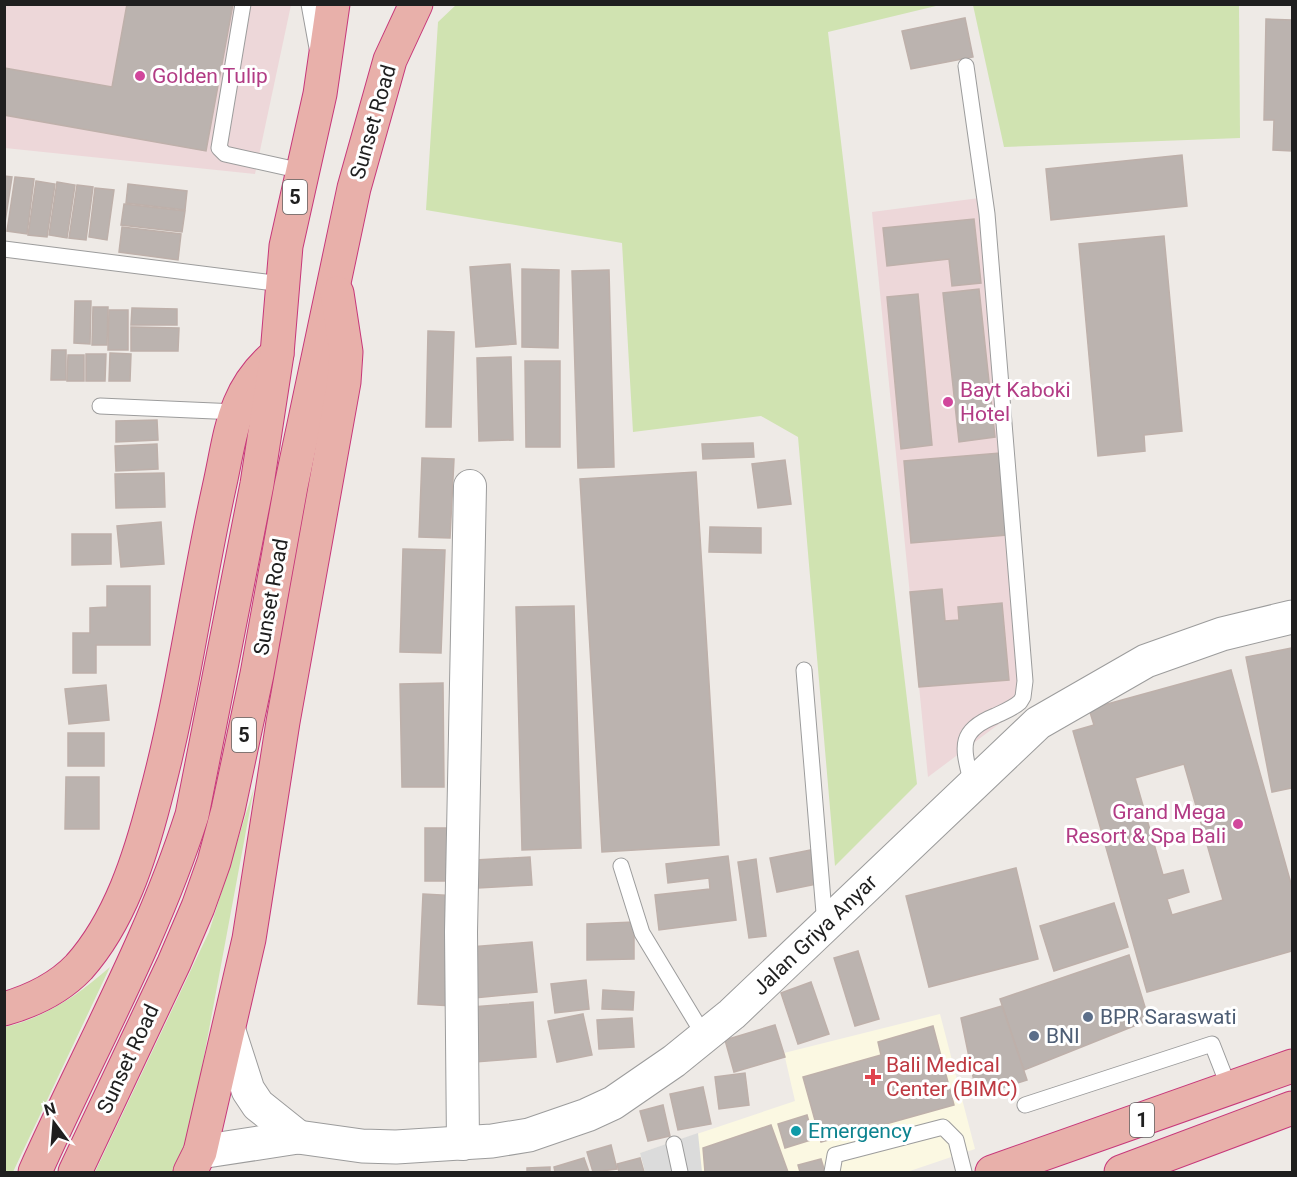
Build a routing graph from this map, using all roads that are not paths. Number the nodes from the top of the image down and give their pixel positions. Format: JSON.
{"nodes":[{"id":1,"x":243,"y":4,"type":"edge"},
{"id":2,"x":309,"y":4,"type":"edge"},
{"id":3,"x":333,"y":4,"type":"edge"},
{"id":4,"x":343,"y":4,"type":"edge"},
{"id":5,"x":414,"y":6,"type":"edge"},
{"id":6,"x":328,"y":41,"type":"junction"},
{"id":7,"x":966,"y":66,"type":"dead end"},
{"id":8,"x":322,"y":77,"type":"junction"},
{"id":9,"x":302,"y":171,"type":"junction"},
{"id":10,"x":4,"y":249,"type":"edge"},
{"id":11,"x":334,"y":274,"type":"junction"},
{"id":12,"x":282,"y":284,"type":"junction"},
{"id":13,"x":277,"y":354,"type":"junction"},
{"id":14,"x":100,"y":406,"type":"dead end"},
{"id":15,"x":237,"y":412,"type":"junction"},
{"id":16,"x":470,"y":486,"type":"dead end"},
{"id":17,"x":1293,"y":617,"type":"edge"},
{"id":18,"x":804,"y":670,"type":"dead end"},
{"id":19,"x":972,"y":784,"type":"junction"},
{"id":20,"x":621,"y":866,"type":"dead end"},
{"id":21,"x":825,"y":928,"type":"junction"},
{"id":22,"x":4,"y":1009,"type":"edge"},
{"id":23,"x":229,"y":1030,"type":"junction"},
{"id":24,"x":705,"y":1037,"type":"junction"},
{"id":25,"x":1293,"y":1066,"type":"edge"},
{"id":26,"x":1230,"y":1090,"type":"junction"},
{"id":27,"x":1025,"y":1105,"type":"dead end"},
{"id":28,"x":1293,"y":1108,"type":"edge"},
{"id":29,"x":298,"y":1137,"type":"junction"},
{"id":30,"x":463,"y":1144,"type":"junction"},
{"id":31,"x":674,"y":1144,"type":"dead end"},
{"id":32,"x":195,"y":1162,"type":"edge"},
{"id":33,"x":1134,"y":1170,"type":"edge"},
{"id":34,"x":35,"y":1173,"type":"edge"},
{"id":35,"x":75,"y":1173,"type":"edge"},
{"id":36,"x":680,"y":1173,"type":"edge"},
{"id":37,"x":832,"y":1173,"type":"edge"},
{"id":38,"x":964,"y":1173,"type":"edge"},
{"id":39,"x":992,"y":1173,"type":"edge"}],
"edges":[{"from":1,"to":9,"type":"lane"},
{"from":2,"to":8,"type":"lane"},
{"from":3,"to":6,"type":"highway","name":"Sunset Road","number":"5"},
{"from":4,"to":6,"type":"highway"},
{"from":5,"to":11,"type":"highway","name":"Sunset Road","number":"5"},
{"from":6,"to":8,"type":"highway","name":"Sunset Road","number":"5"},
{"from":7,"to":19,"type":"lane"},
{"from":8,"to":9,"type":"highway","name":"Sunset Road","number":"5"},
{"from":9,"to":12,"type":"highway","name":"Sunset Road","number":"5"},
{"from":10,"to":12,"type":"lane"},
{"from":11,"to":23,"type":"highway"},
{"from":11,"to":35,"type":"highway","name":"Sunset Road","number":"5"},
{"from":12,"to":13,"type":"highway","name":"Sunset Road","number":"5"},
{"from":13,"to":15,"type":"highway"},
{"from":13,"to":34,"type":"highway","name":"Sunset Road","number":"5"},
{"from":14,"to":15,"type":"lane"},
{"from":15,"to":22,"type":"highway"},
{"from":16,"to":30,"type":"street"},
{"from":17,"to":19,"type":"street","name":"Jalan Griya Anyar"},
{"from":18,"to":21,"type":"lane"},
{"from":19,"to":21,"type":"street","name":"Jalan Griya Anyar"},
{"from":20,"to":24,"type":"lane"},
{"from":21,"to":24,"type":"street","name":"Jalan Griya Anyar"},
{"from":23,"to":29,"type":"street"},
{"from":23,"to":32,"type":"highway"},
{"from":24,"to":30,"type":"street","name":"Jalan Griya Anyar"},
{"from":25,"to":26,"type":"highway","number":"1"},
{"from":26,"to":27,"type":"lane"},
{"from":26,"to":39,"type":"highway","number":"1"},
{"from":28,"to":33,"type":"highway","number":"1"},
{"from":29,"to":30,"type":"street","name":"Jalan Griya Anyar"},
{"from":29,"to":32,"type":"street","name":"Jalan Griya Anyar"},
{"from":31,"to":36,"type":"lane"},
{"from":37,"to":38,"type":"lane"}]}
